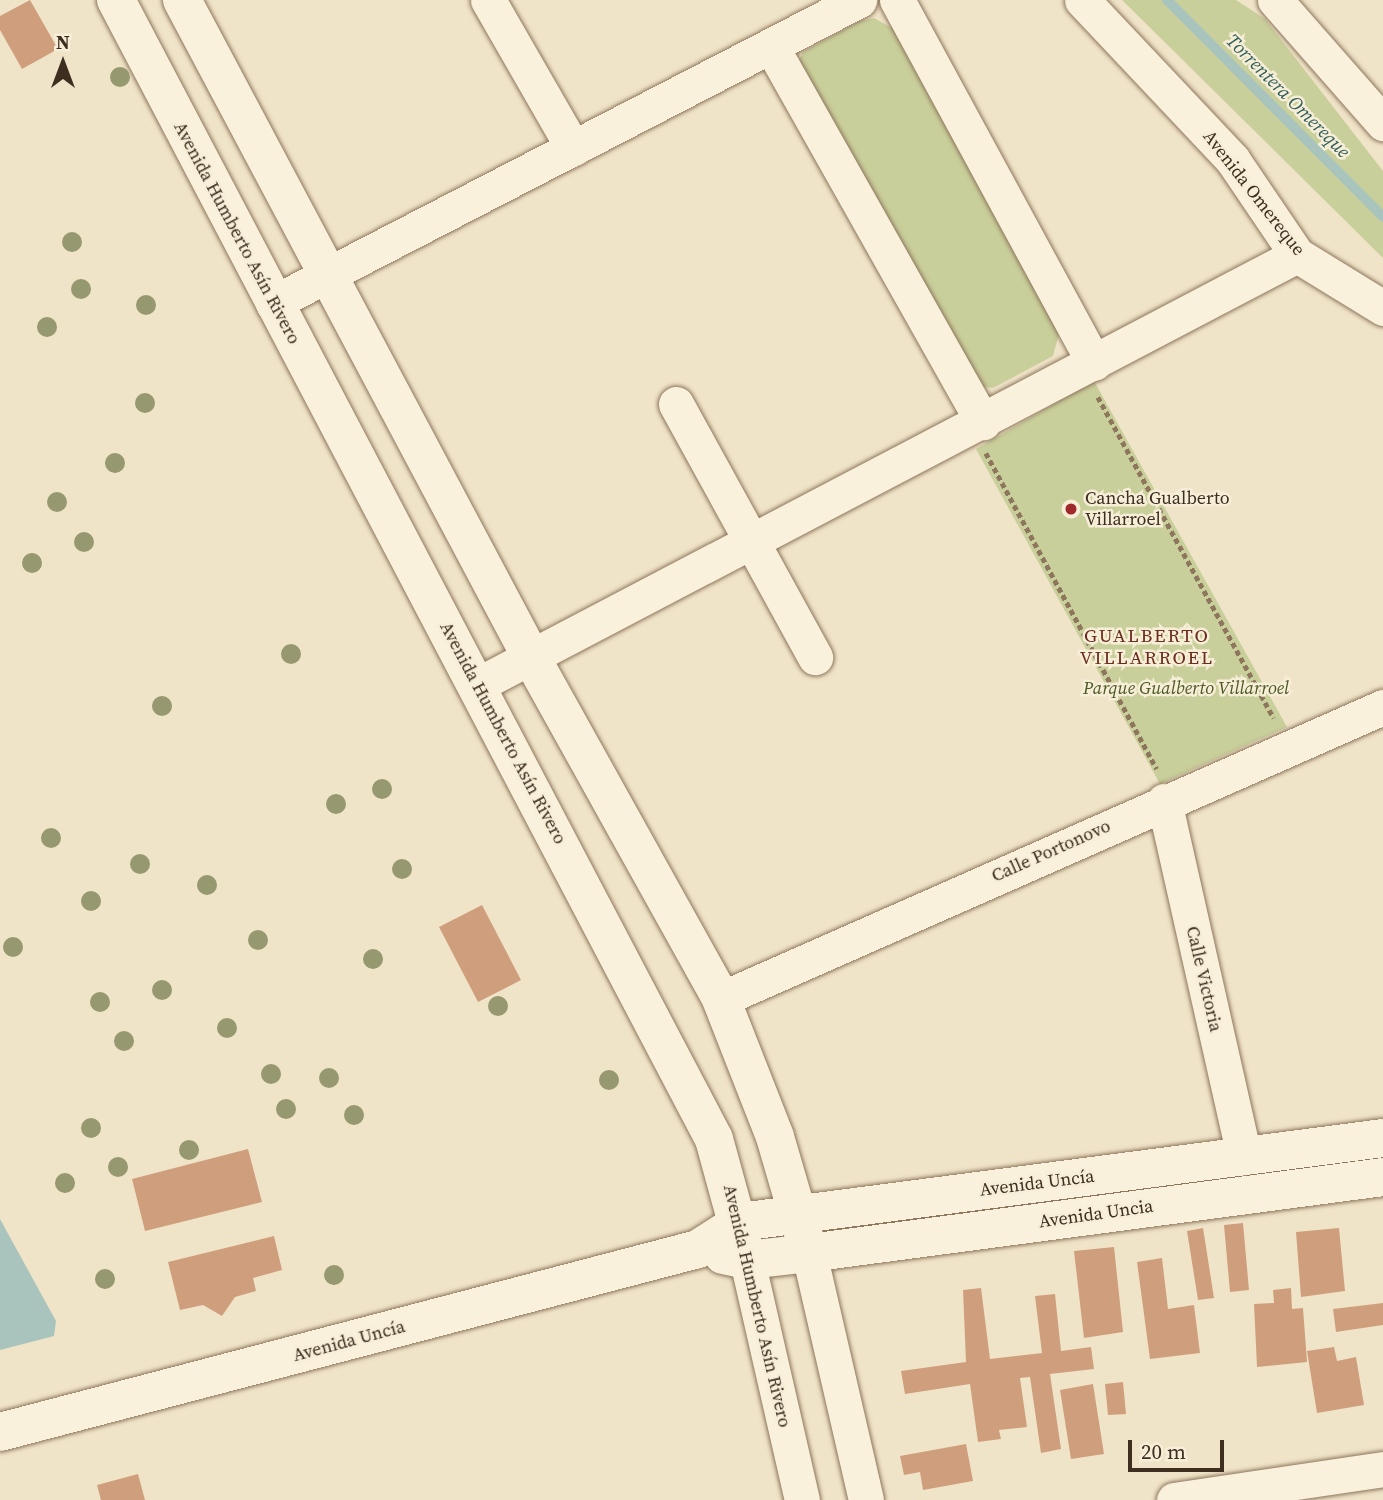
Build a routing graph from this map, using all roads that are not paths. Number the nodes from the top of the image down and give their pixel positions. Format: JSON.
{"nodes":[{"id":1,"x":116,"y":0,"type":"edge"},
{"id":2,"x":182,"y":0,"type":"edge"},
{"id":3,"x":488,"y":0,"type":"edge"},
{"id":4,"x":859,"y":0,"type":"edge"},
{"id":5,"x":897,"y":0,"type":"edge"},
{"id":6,"x":1082,"y":0,"type":"edge"},
{"id":7,"x":1275,"y":0,"type":"edge"},
{"id":8,"x":771,"y":46,"type":"junction"},
{"id":9,"x":1383,"y":123,"type":"edge"},
{"id":10,"x":573,"y":148,"type":"junction"},
{"id":11,"x":1297,"y":255,"type":"junction"},
{"id":12,"x":327,"y":275,"type":"junction"},
{"id":13,"x":273,"y":303,"type":"junction"},
{"id":14,"x":1383,"y":308,"type":"edge"},
{"id":15,"x":1088,"y":366,"type":"junction"},
{"id":16,"x":676,"y":404,"type":"dead end"},
{"id":17,"x":978,"y":425,"type":"junction"},
{"id":18,"x":752,"y":543,"type":"junction"},
{"id":19,"x":531,"y":657,"type":"junction"},
{"id":20,"x":815,"y":657,"type":"dead end"},
{"id":21,"x":479,"y":684,"type":"junction"},
{"id":22,"x":1383,"y":707,"type":"edge"},
{"id":23,"x":1168,"y":799,"type":"junction"},
{"id":24,"x":721,"y":999,"type":"junction"},
{"id":25,"x":1383,"y":1138,"type":"edge"},
{"id":26,"x":1244,"y":1157,"type":"junction"},
{"id":27,"x":1383,"y":1177,"type":"edge"},
{"id":28,"x":798,"y":1213,"type":"junction"},
{"id":29,"x":740,"y":1222,"type":"junction"},
{"id":30,"x":698,"y":1249,"type":"junction"},
{"id":31,"x":809,"y":1253,"type":"junction"},
{"id":32,"x":747,"y":1260,"type":"junction"},
{"id":33,"x":0,"y":1432,"type":"edge"},
{"id":34,"x":1383,"y":1469,"type":"edge"},
{"id":35,"x":802,"y":1500,"type":"edge"},
{"id":36,"x":866,"y":1500,"type":"edge"},
{"id":37,"x":1174,"y":1500,"type":"edge"}],
"edges":[{"from":1,"to":13,"type":"street","name":"Avenida Humberto Asín Rivero"},
{"from":2,"to":12,"type":"street"},
{"from":3,"to":10,"type":"street"},
{"from":4,"to":8,"type":"street"},
{"from":5,"to":15,"type":"street"},
{"from":6,"to":11,"type":"street","name":"Avenida Omereque"},
{"from":7,"to":9,"type":"street"},
{"from":8,"to":10,"type":"street"},
{"from":8,"to":17,"type":"street"},
{"from":10,"to":12,"type":"street"},
{"from":11,"to":14,"type":"street","name":"Avenida Omereque"},
{"from":11,"to":15,"type":"street"},
{"from":12,"to":13,"type":"street"},
{"from":12,"to":19,"type":"street"},
{"from":13,"to":21,"type":"street","name":"Avenida Humberto Asín Rivero"},
{"from":15,"to":17,"type":"street"},
{"from":16,"to":18,"type":"street"},
{"from":17,"to":18,"type":"street"},
{"from":18,"to":19,"type":"street"},
{"from":18,"to":20,"type":"street"},
{"from":19,"to":21,"type":"street"},
{"from":19,"to":24,"type":"street"},
{"from":21,"to":29,"type":"street","name":"Avenida Humberto Asín Rivero"},
{"from":22,"to":23,"type":"street","name":"Calle Portonovo"},
{"from":23,"to":24,"type":"street","name":"Calle Portonovo"},
{"from":23,"to":26,"type":"street","name":"Calle Victoria"},
{"from":24,"to":28,"type":"street"},
{"from":25,"to":26,"type":"street","name":"Avenida Uncía"},
{"from":26,"to":28,"type":"street","name":"Avenida Uncía"},
{"from":27,"to":31,"type":"street","name":"Avenida Uncia"},
{"from":28,"to":29,"type":"street","name":"Avenida Uncía"},
{"from":28,"to":31,"type":"street"},
{"from":29,"to":30,"type":"street","name":"Avenida Uncía"},
{"from":29,"to":32,"type":"street","name":"Avenida Humberto Asín Rivero"},
{"from":30,"to":32,"type":"street","name":"Avenida Uncía"},
{"from":30,"to":33,"type":"street","name":"Avenida Uncía"},
{"from":31,"to":32,"type":"street","name":"Avenida Uncía"},
{"from":31,"to":36,"type":"street"},
{"from":32,"to":35,"type":"street","name":"Avenida Humberto Asín Rivero"},
{"from":34,"to":37,"type":"street"}]}
